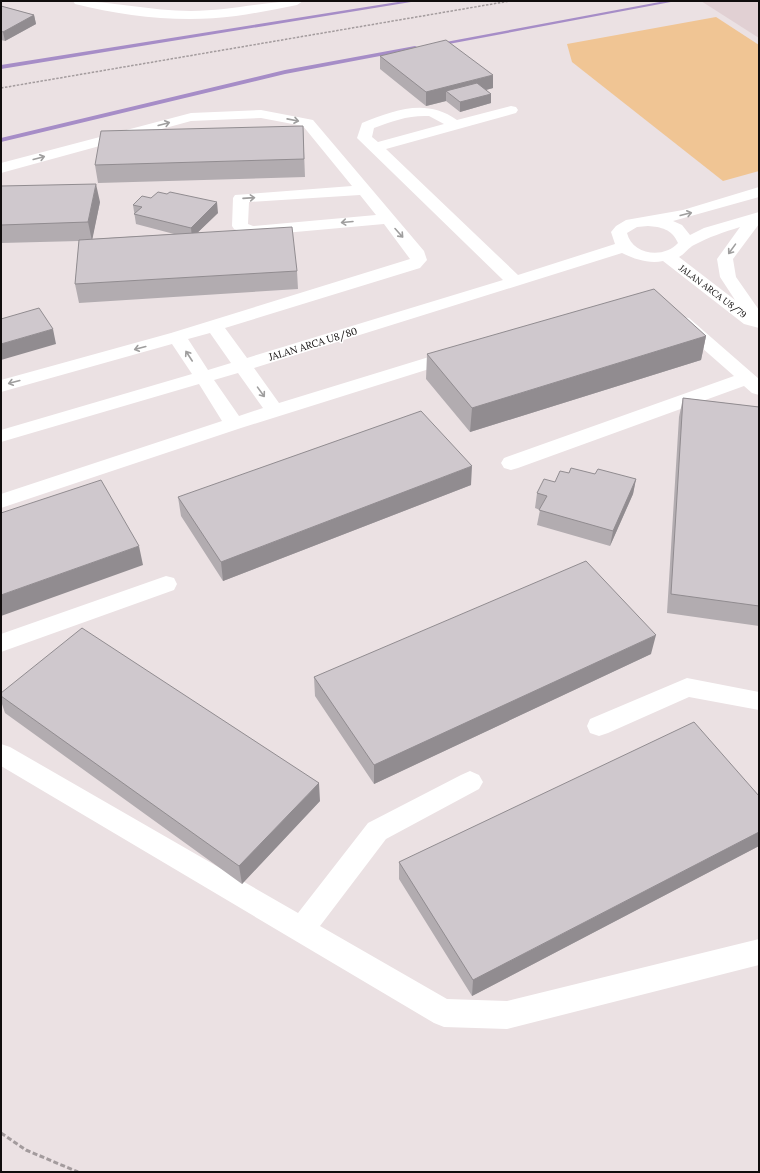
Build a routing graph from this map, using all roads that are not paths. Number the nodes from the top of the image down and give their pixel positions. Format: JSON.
{"nodes":[{"id":1,"x":79,"y":1,"type":"edge"},
{"id":2,"x":298,"y":1,"type":"edge"},
{"id":3,"x":511,"y":110,"type":"dead end"},
{"id":4,"x":456,"y":126,"type":"junction"},
{"id":5,"x":376,"y":147,"type":"junction"},
{"id":6,"x":1,"y":168,"type":"edge"},
{"id":7,"x":363,"y":190,"type":"junction"},
{"id":8,"x":759,"y":192,"type":"edge"},
{"id":9,"x":757,"y":217,"type":"edge"},
{"id":10,"x":386,"y":219,"type":"junction"},
{"id":11,"x":648,"y":221,"type":"junction"},
{"id":12,"x":686,"y":243,"type":"junction"},
{"id":13,"x":623,"y":246,"type":"junction"},
{"id":14,"x":667,"y":256,"type":"junction"},
{"id":15,"x":515,"y":282,"type":"junction"},
{"id":16,"x":670,"y":311,"type":"edge"},
{"id":17,"x":759,"y":323,"type":"edge"},
{"id":18,"x":214,"y":326,"type":"junction"},
{"id":19,"x":759,"y":326,"type":"edge"},
{"id":20,"x":177,"y":337,"type":"junction"},
{"id":21,"x":471,"y":350,"type":"edge"},
{"id":22,"x":243,"y":365,"type":"junction"},
{"id":23,"x":203,"y":378,"type":"junction"},
{"id":24,"x":753,"y":384,"type":"edge"},
{"id":25,"x":1,"y":386,"type":"edge"},
{"id":26,"x":275,"y":411,"type":"junction"},
{"id":27,"x":234,"y":424,"type":"junction"},
{"id":28,"x":1,"y":436,"type":"edge"},
{"id":29,"x":511,"y":463,"type":"dead end"},
{"id":30,"x":1,"y":501,"type":"edge"},
{"id":31,"x":166,"y":584,"type":"dead end"},
{"id":32,"x":1,"y":643,"type":"edge"},
{"id":33,"x":759,"y":701,"type":"edge"},
{"id":34,"x":599,"y":726,"type":"dead end"},
{"id":35,"x":1,"y":754,"type":"edge"},
{"id":36,"x":470,"y":782,"type":"dead end"},
{"id":37,"x":301,"y":930,"type":"junction"},
{"id":38,"x":759,"y":952,"type":"edge"}],
"edges":[{"from":1,"to":2,"type":"street"},
{"from":3,"to":4,"type":"street"},
{"from":4,"to":5,"type":"street"},
{"from":4,"to":5,"type":"street"},
{"from":5,"to":15,"type":"street"},
{"from":6,"to":7,"type":"street","one_way":true},
{"from":7,"to":10,"type":"street"},
{"from":10,"to":7,"type":"street","one_way":true},
{"from":11,"to":8,"type":"street","one_way":true},
{"from":9,"to":12,"type":"street"},
{"from":9,"to":17,"type":"street","one_way":true},
{"from":10,"to":18,"type":"street","one_way":true},
{"from":11,"to":12,"type":"street"},
{"from":11,"to":13,"type":"street"},
{"from":12,"to":14,"type":"street"},
{"from":13,"to":14,"type":"street"},
{"from":13,"to":15,"type":"street","name":"JALAN ARCA U8/80"},
{"from":14,"to":19,"type":"street","name":"JALAN ARCA U8/79"},
{"from":15,"to":22,"type":"street","name":"JALAN ARCA U8/80"},
{"from":16,"to":24,"type":"street"},
{"from":18,"to":20,"type":"street"},
{"from":18,"to":22,"type":"street"},
{"from":23,"to":20,"type":"street","one_way":true},
{"from":20,"to":25,"type":"street","one_way":true},
{"from":21,"to":26,"type":"street"},
{"from":22,"to":23,"type":"street","name":"JALAN ARCA U8/80"},
{"from":22,"to":26,"type":"street","one_way":true},
{"from":23,"to":27,"type":"street"},
{"from":23,"to":28,"type":"street","name":"JALAN ARCA U8/80"},
{"from":24,"to":29,"type":"street"},
{"from":26,"to":27,"type":"street"},
{"from":27,"to":30,"type":"street"},
{"from":31,"to":32,"type":"street"},
{"from":33,"to":34,"type":"street"},
{"from":35,"to":37,"type":"street"},
{"from":36,"to":37,"type":"street"},
{"from":37,"to":38,"type":"street"}]}
